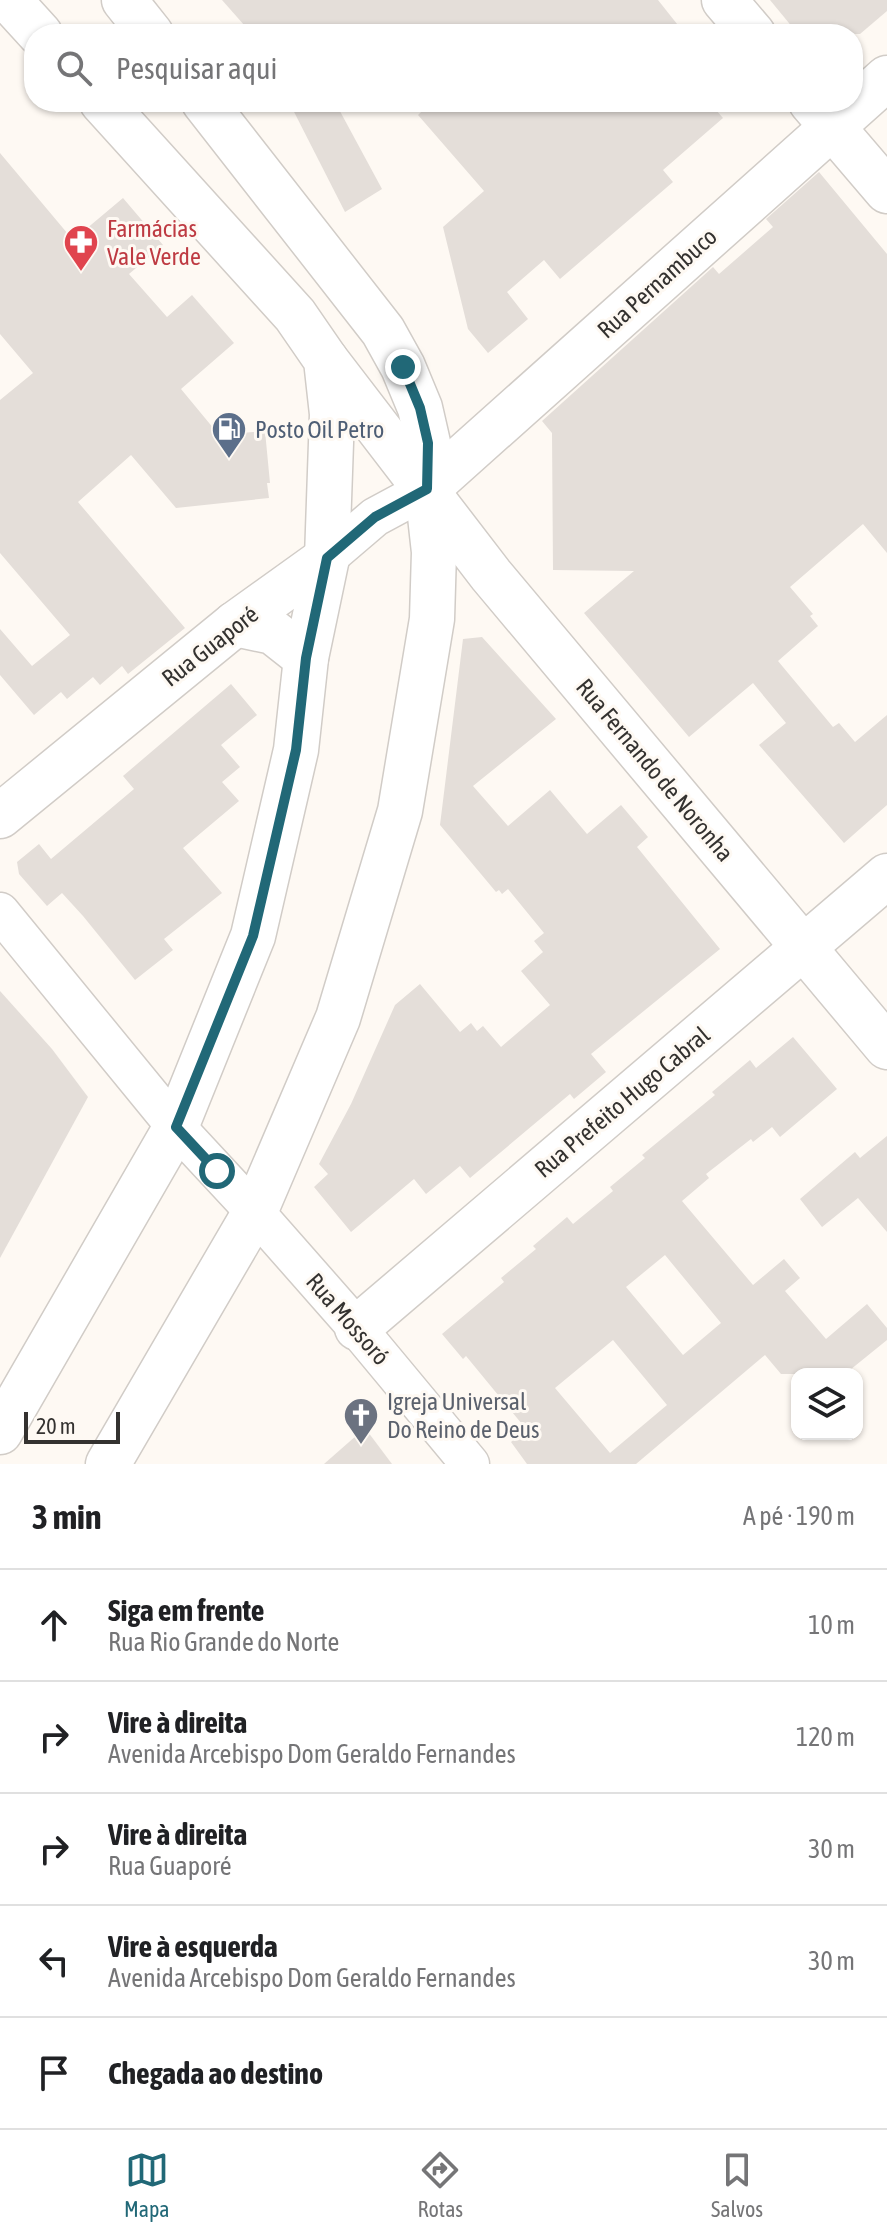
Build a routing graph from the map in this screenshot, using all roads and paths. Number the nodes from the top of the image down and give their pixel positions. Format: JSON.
{"nodes":[{"id":1,"x":9,"y":0,"type":"edge"},
{"id":2,"x":124,"y":0,"type":"edge"},
{"id":3,"x":724,"y":0,"type":"edge"},
{"id":4,"x":31,"y":24,"type":"edge"},
{"id":5,"x":143,"y":24,"type":"edge"},
{"id":6,"x":744,"y":24,"type":"edge"},
{"id":7,"x":887,"y":78,"type":"edge"},
{"id":8,"x":863,"y":91,"type":"edge"},
{"id":9,"x":111,"y":112,"type":"edge"},
{"id":10,"x":212,"y":112,"type":"edge"},
{"id":11,"x":821,"y":114,"type":"edge"},
{"id":12,"x":887,"y":191,"type":"edge"},
{"id":13,"x":326,"y":360,"type":"junction"},
{"id":14,"x":427,"y":489,"type":"junction"},
{"id":15,"x":327,"y":558,"type":"junction"},
{"id":16,"x":235,"y":624,"type":"junction"},
{"id":17,"x":306,"y":658,"type":"junction"},
{"id":18,"x":0,"y":816,"type":"edge"},
{"id":19,"x":887,"y":876,"type":"edge"},
{"id":20,"x":0,"y":912,"type":"edge"},
{"id":21,"x":803,"y":947,"type":"junction"},
{"id":22,"x":887,"y":1047,"type":"edge"},
{"id":23,"x":176,"y":1127,"type":"junction"},
{"id":24,"x":255,"y":1212,"type":"junction"},
{"id":25,"x":357,"y":1328,"type":"junction"},
{"id":26,"x":0,"y":1432,"type":"edge"},
{"id":27,"x":108,"y":1464,"type":"edge"},
{"id":28,"x":470,"y":1464,"type":"edge"}],
"edges":[{"from":1,"to":4,"type":"main road"},
{"from":2,"to":5,"type":"main road"},
{"from":3,"to":6,"type":"main road"},
{"from":7,"to":8,"type":"main road","name":"Rua Pernambuco"},
{"from":9,"to":13,"type":"main road","name":"Rua Fernando de Noronha"},
{"from":10,"to":14,"type":"main road"},
{"from":11,"to":12,"type":"main road"},
{"from":11,"to":14,"type":"main road","name":"Rua Pernambuco"},
{"from":13,"to":14,"type":"main road","name":"Rua Fernando de Noronha"},
{"from":13,"to":15,"type":"main road"},
{"from":14,"to":15,"type":"street","name":"Rua Guaporé"},
{"from":14,"to":21,"type":"main road","name":"Rua Fernando de Noronha"},
{"from":14,"to":24,"type":"main road"},
{"from":15,"to":16,"type":"main road","name":"Rua Guaporé"},
{"from":15,"to":17,"type":"main road"},
{"from":16,"to":17,"type":"main road"},
{"from":16,"to":18,"type":"main road","name":"Rua Guaporé"},
{"from":17,"to":23,"type":"main road"},
{"from":19,"to":21,"type":"main road","name":"Rua Prefeito Hugo Cabral"},
{"from":20,"to":23,"type":"street","name":"Rua Mossoró"},
{"from":21,"to":22,"type":"main road","name":"Rua Fernando de Noronha"},
{"from":21,"to":25,"type":"main road","name":"Rua Prefeito Hugo Cabral"},
{"from":23,"to":24,"type":"street","name":"Rua Mossoró"},
{"from":23,"to":26,"type":"main road"},
{"from":24,"to":25,"type":"street","name":"Rua Mossoró"},
{"from":24,"to":27,"type":"main road"},
{"from":25,"to":28,"type":"street","name":"Rua Mossoró"}]}
